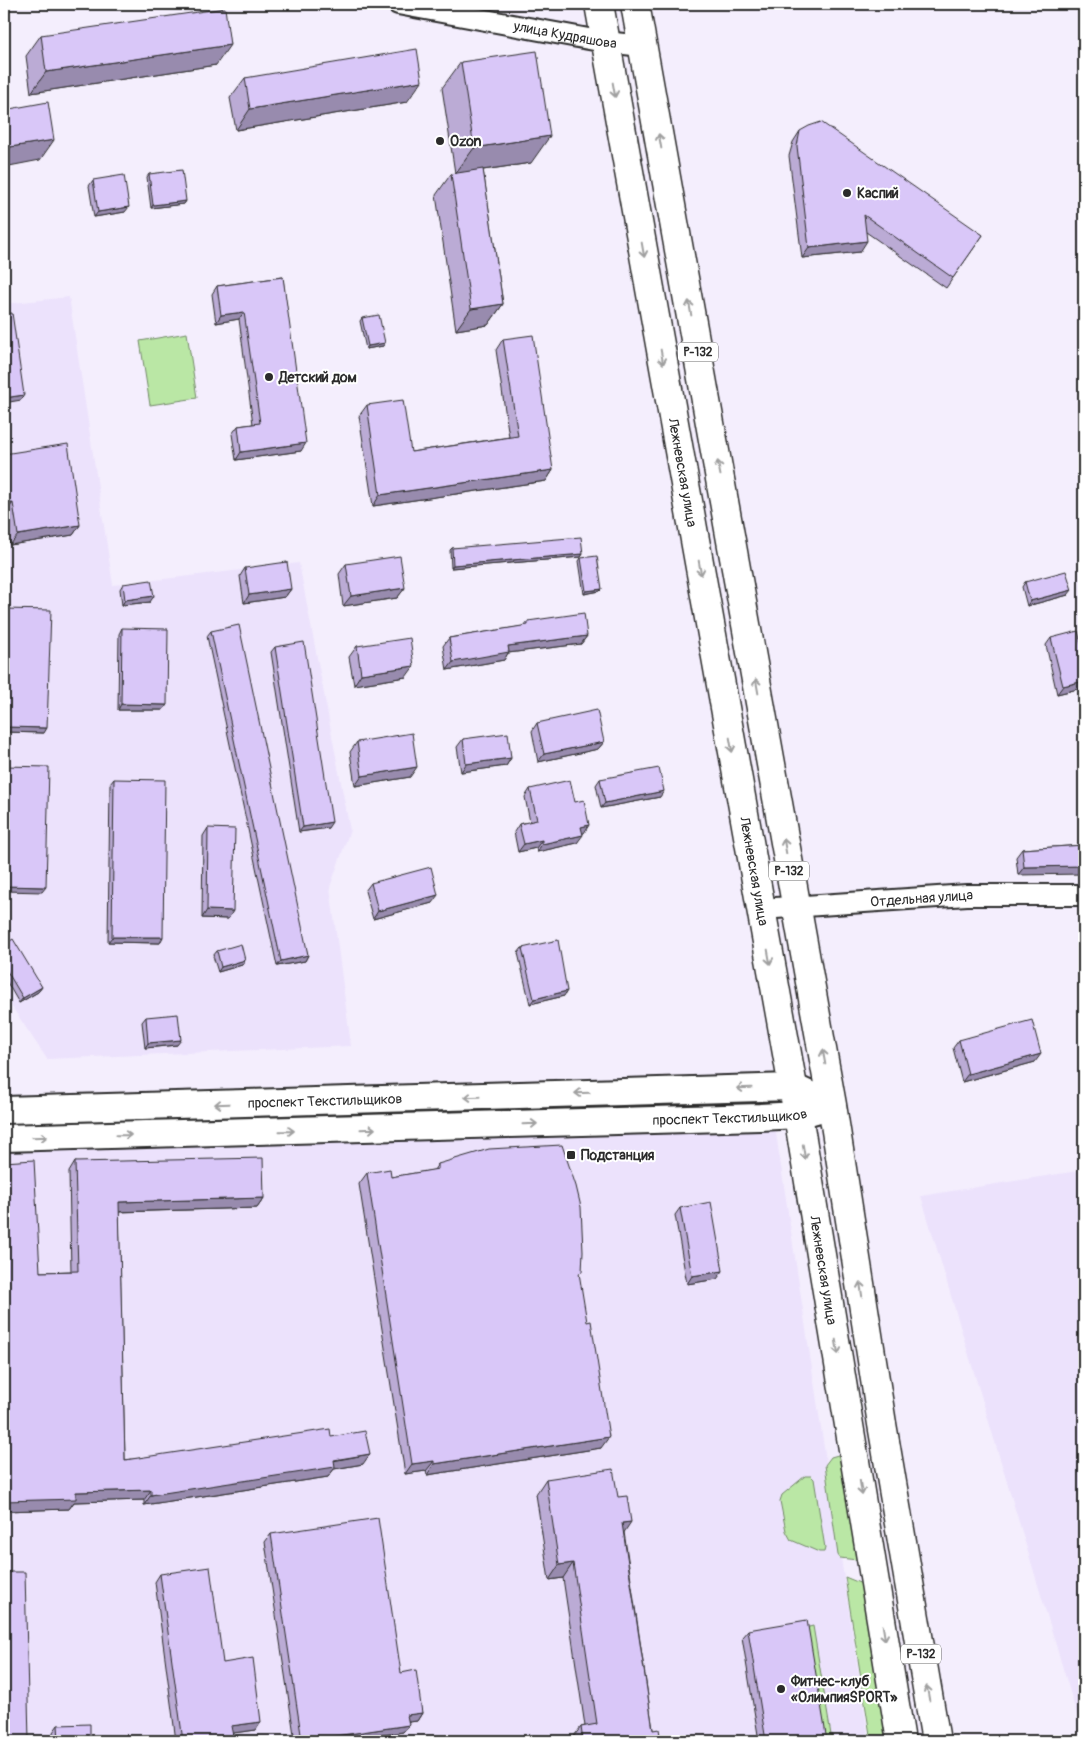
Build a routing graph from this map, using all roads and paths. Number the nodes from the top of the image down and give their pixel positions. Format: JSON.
{"nodes":[{"id":1,"x":398,"y":4,"type":"edge"},
{"id":2,"x":598,"y":4,"type":"edge"},
{"id":3,"x":635,"y":4,"type":"edge"},
{"id":4,"x":606,"y":42,"type":"junction"},
{"id":5,"x":643,"y":46,"type":"junction"},
{"id":6,"x":1084,"y":896,"type":"edge"},
{"id":7,"x":795,"y":905,"type":"junction"},
{"id":8,"x":761,"y":909,"type":"junction"},
{"id":9,"x":793,"y":1087,"type":"junction"},
{"id":10,"x":832,"y":1105,"type":"junction"},
{"id":11,"x":4,"y":1110,"type":"edge"},
{"id":12,"x":798,"y":1115,"type":"junction"},
{"id":13,"x":4,"y":1138,"type":"edge"},
{"id":14,"x":901,"y":1741,"type":"edge"},
{"id":15,"x":936,"y":1741,"type":"edge"}],
"edges":[{"from":1,"to":4,"type":"street","name":"улица Кудряшова"},
{"from":2,"to":4,"type":"highway","name":"Лежневская улица","number":"Р-132"},
{"from":3,"to":5,"type":"highway","number":"Р-132"},
{"from":4,"to":5,"type":"street","name":"улица Кудряшова"},
{"from":4,"to":8,"type":"highway","name":"Лежневская улица","number":"Р-132","one_way":true},
{"from":7,"to":5,"type":"highway","number":"Р-132","one_way":true},
{"from":6,"to":7,"type":"street","name":"Отдельная улица"},
{"from":7,"to":8,"type":"street","name":"Отдельная улица"},
{"from":10,"to":7,"type":"highway","number":"Р-132","one_way":true},
{"from":8,"to":9,"type":"highway","name":"Лежневская улица","number":"Р-132","one_way":true},
{"from":9,"to":10,"type":"main road","name":"проспект Текстильщиков"},
{"from":9,"to":11,"type":"main road","name":"проспект Текстильщиков","one_way":true},
{"from":9,"to":12,"type":"highway","name":"Лежневская улица","number":"Р-132"},
{"from":10,"to":12,"type":"main road","name":"проспект Текстильщиков"},
{"from":15,"to":10,"type":"highway","number":"Р-132","one_way":true},
{"from":13,"to":12,"type":"main road","name":"проспект Текстильщиков","one_way":true},
{"from":12,"to":14,"type":"highway","name":"Лежневская улица","number":"Р-132","one_way":true}]}
